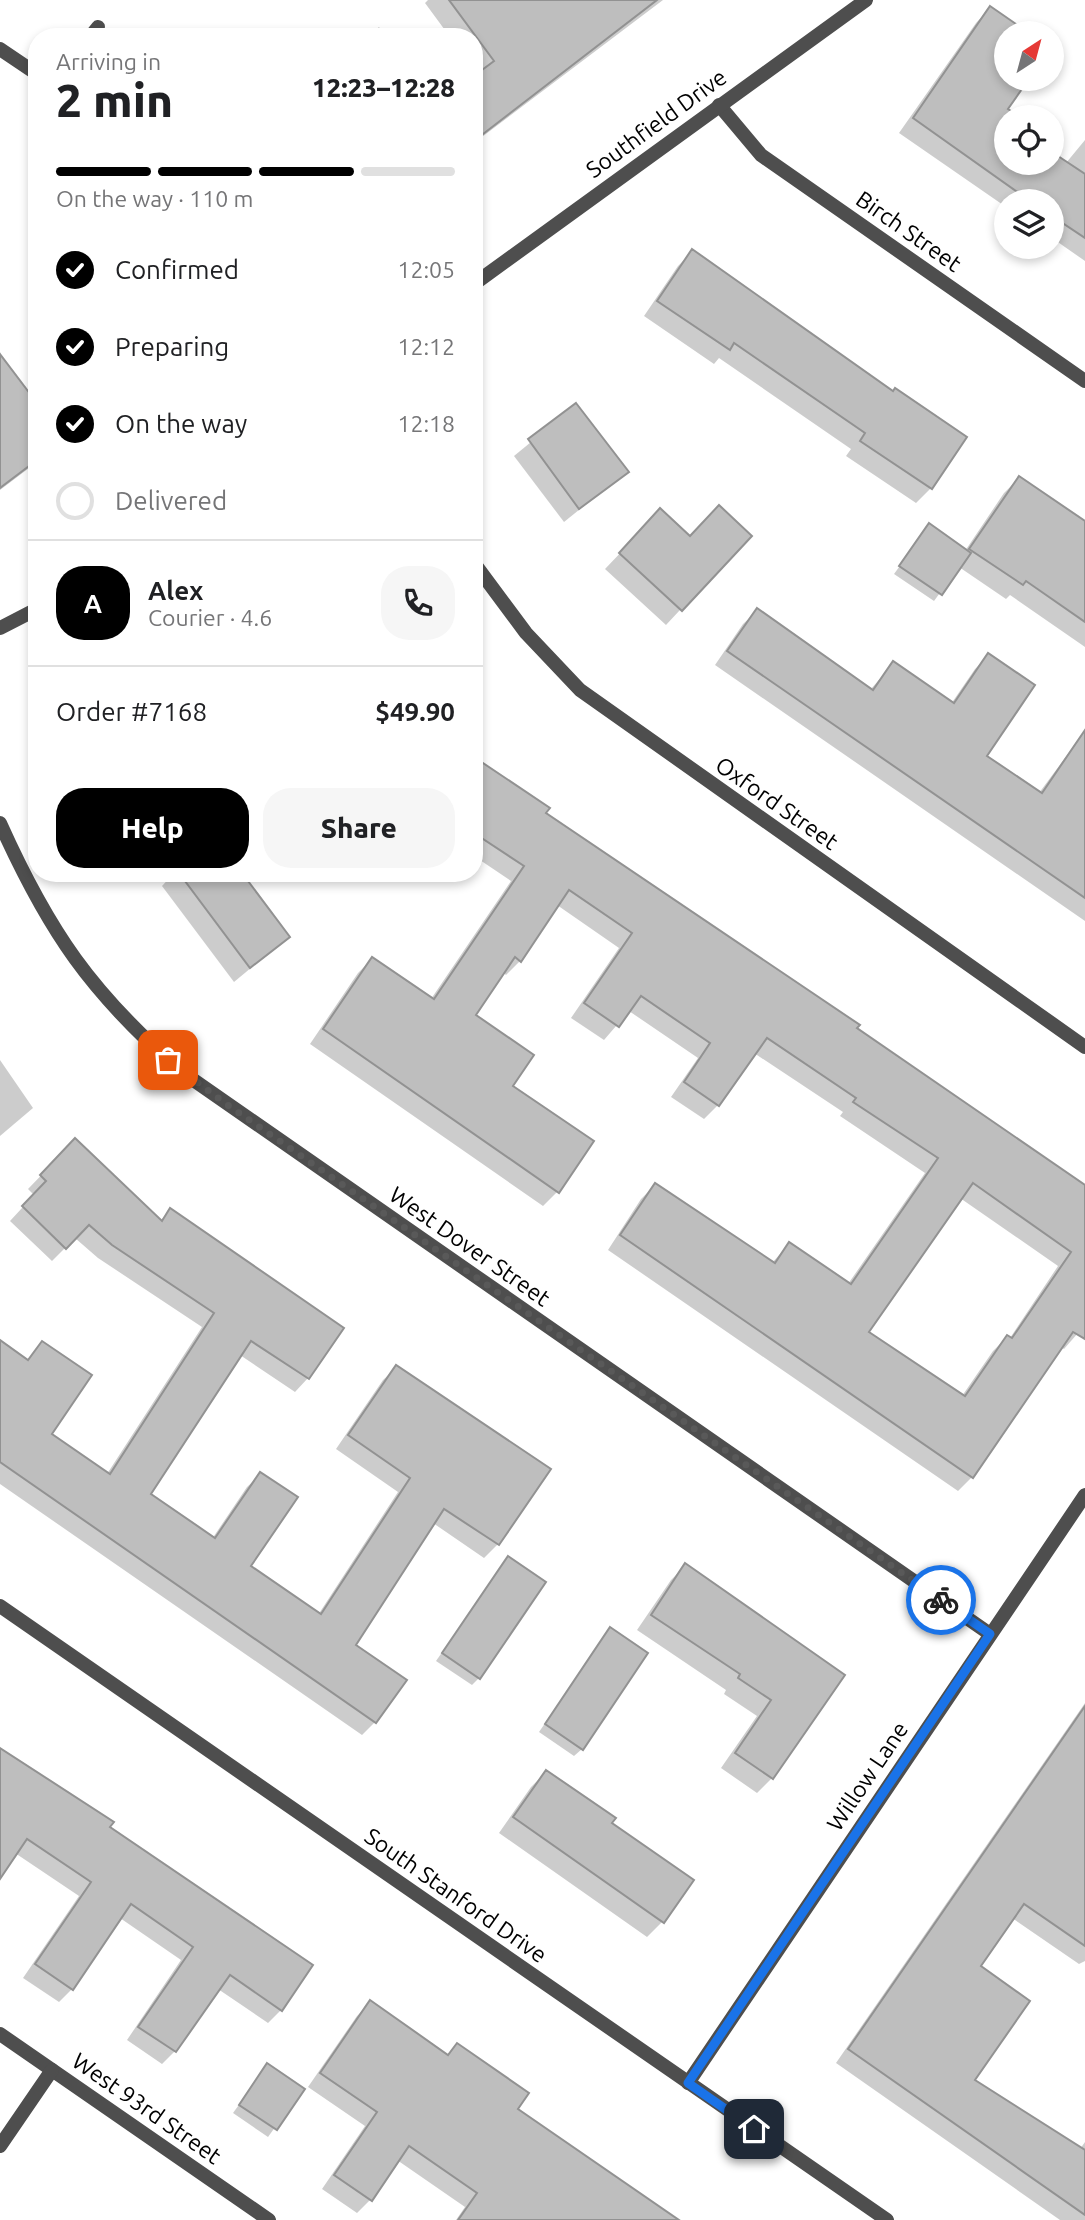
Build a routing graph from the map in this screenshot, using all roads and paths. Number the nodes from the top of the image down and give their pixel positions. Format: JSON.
{"nodes":[{"id":1,"x":866,"y":0,"type":"edge"},
{"id":2,"x":0,"y":49,"type":"edge"},
{"id":3,"x":28,"y":68,"type":"edge"},
{"id":4,"x":719,"y":105,"type":"junction"},
{"id":5,"x":483,"y":277,"type":"edge"},
{"id":6,"x":1085,"y":381,"type":"edge"},
{"id":7,"x":483,"y":575,"type":"edge"},
{"id":8,"x":28,"y":614,"type":"edge"},
{"id":9,"x":0,"y":628,"type":"edge"},
{"id":10,"x":0,"y":822,"type":"edge"},
{"id":11,"x":1085,"y":1047,"type":"edge"},
{"id":12,"x":1085,"y":1495,"type":"edge"},
{"id":13,"x":0,"y":1606,"type":"edge"},
{"id":14,"x":990,"y":1634,"type":"junction"},
{"id":15,"x":0,"y":2034,"type":"edge"},
{"id":16,"x":52,"y":2070,"type":"junction"},
{"id":17,"x":688,"y":2083,"type":"junction"},
{"id":18,"x":0,"y":2146,"type":"edge"},
{"id":19,"x":269,"y":2220,"type":"edge"},
{"id":20,"x":887,"y":2220,"type":"edge"}],
"edges":[{"from":1,"to":4,"type":"street","name":"Southfield Drive"},
{"from":2,"to":3,"type":"street"},
{"from":4,"to":5,"type":"street","name":"Southfield Drive"},
{"from":4,"to":6,"type":"street","name":"Birch Street"},
{"from":7,"to":11,"type":"street","name":"Oxford Street"},
{"from":8,"to":9,"type":"street"},
{"from":10,"to":14,"type":"street","name":"West Dover Street"},
{"from":12,"to":14,"type":"street","name":"Willow Lane"},
{"from":13,"to":17,"type":"street","name":"South Stanford Drive"},
{"from":14,"to":17,"type":"street","name":"Willow Lane"},
{"from":15,"to":16,"type":"street","name":"West 93rd Street"},
{"from":16,"to":18,"type":"street"},
{"from":16,"to":19,"type":"street","name":"West 93rd Street"},
{"from":17,"to":20,"type":"street","name":"South Stanford Drive"}]}
